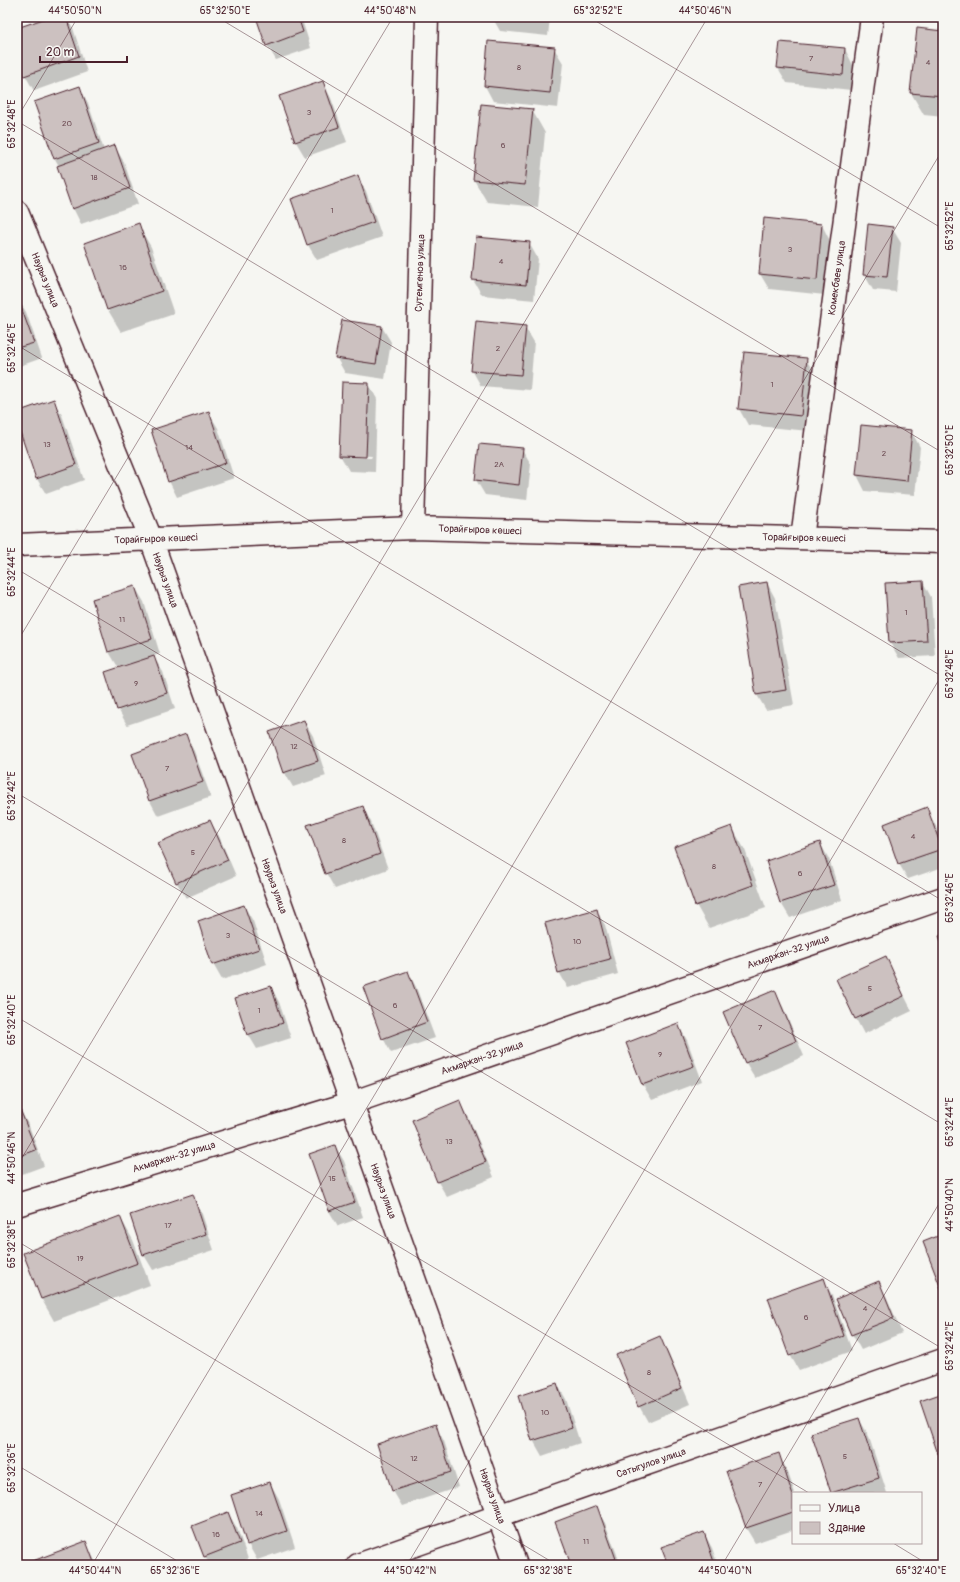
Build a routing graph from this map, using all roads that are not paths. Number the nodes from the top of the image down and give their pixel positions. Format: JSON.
{"nodes":[{"id":1,"x":427,"y":17,"type":"edge"},
{"id":2,"x":872,"y":17,"type":"edge"},
{"id":3,"x":17,"y":212,"type":"edge"},
{"id":4,"x":413,"y":528,"type":"junction"},
{"id":5,"x":802,"y":538,"type":"junction"},
{"id":6,"x":151,"y":539,"type":"junction"},
{"id":7,"x":943,"y":542,"type":"edge"},
{"id":8,"x":17,"y":545,"type":"edge"},
{"id":9,"x":943,"y":898,"type":"edge"},
{"id":10,"x":352,"y":1103,"type":"junction"},
{"id":11,"x":17,"y":1205,"type":"edge"},
{"id":12,"x":943,"y":1360,"type":"edge"},
{"id":13,"x":499,"y":1516,"type":"junction"},
{"id":14,"x":358,"y":1565,"type":"edge"},
{"id":15,"x":516,"y":1565,"type":"edge"}],
"edges":[{"from":1,"to":4,"type":"street","name":"Сутемгенов улица"},
{"from":2,"to":5,"type":"street","name":"Комекбаев улица"},
{"from":3,"to":6,"type":"street","name":"Наурыз улица"},
{"from":4,"to":5,"type":"street","name":"Торайғыров көшесі"},
{"from":4,"to":6,"type":"street","name":"Торайғыров көшесі"},
{"from":5,"to":7,"type":"street","name":"Торайғыров көшесі"},
{"from":6,"to":8,"type":"street","name":"Торайғыров көшесі"},
{"from":6,"to":10,"type":"street","name":"Наурыз улица"},
{"from":9,"to":10,"type":"street","name":"Акмаржан-32 улица"},
{"from":10,"to":11,"type":"street","name":"Акмаржан-32 улица"},
{"from":10,"to":13,"type":"street","name":"Наурыз улица"},
{"from":12,"to":13,"type":"street","name":"Сатыгулов улица"},
{"from":13,"to":14,"type":"street","name":"Сатыгулов улица"},
{"from":13,"to":15,"type":"street","name":"Наурыз улица"}]}
